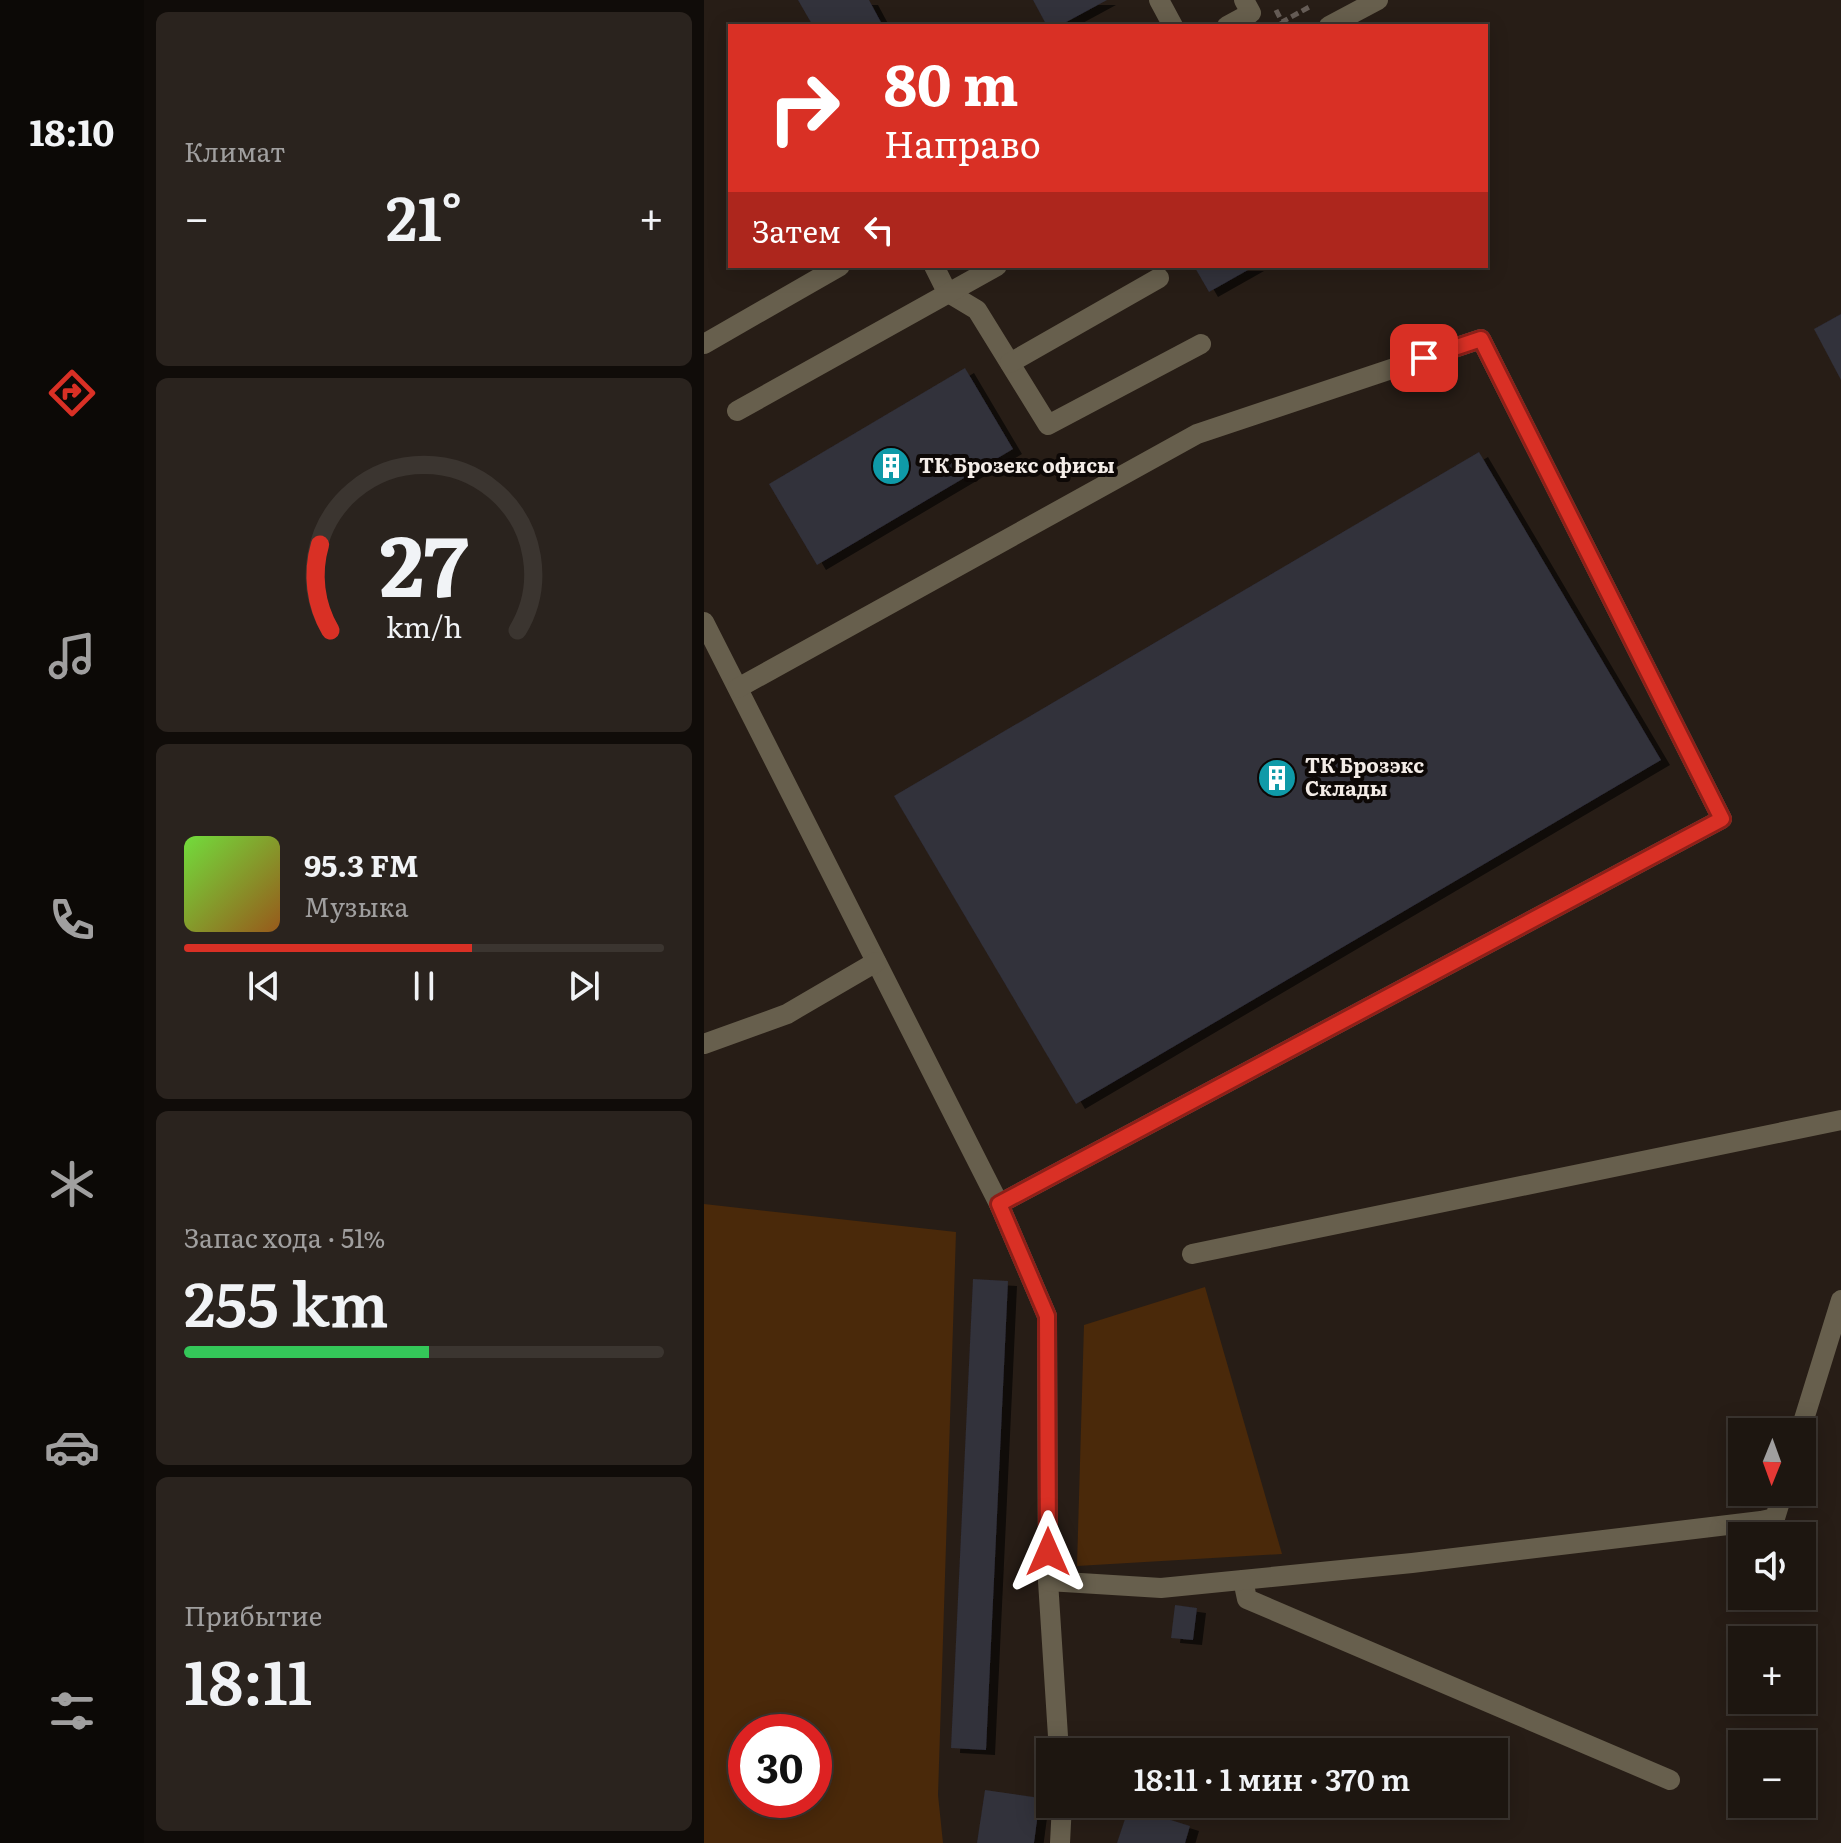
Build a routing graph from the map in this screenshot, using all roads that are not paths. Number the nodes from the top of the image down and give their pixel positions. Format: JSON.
{"nodes":[{"id":1,"x":1159,"y":0,"type":"edge"},
{"id":2,"x":1244,"y":0,"type":"edge"},
{"id":3,"x":1378,"y":0,"type":"edge"},
{"id":4,"x":1172,"y":24,"type":"edge"},
{"id":5,"x":1231,"y":24,"type":"edge"},
{"id":6,"x":1333,"y":24,"type":"edge"},
{"id":7,"x":837,"y":268,"type":"edge"},
{"id":8,"x":935,"y":268,"type":"edge"},
{"id":9,"x":993,"y":268,"type":"edge"},
{"id":10,"x":1159,"y":278,"type":"dead end"},
{"id":11,"x":947,"y":292,"type":"junction"},
{"id":12,"x":704,"y":344,"type":"edge"},
{"id":13,"x":1201,"y":344,"type":"dead end"},
{"id":14,"x":1010,"y":363,"type":"junction"},
{"id":15,"x":737,"y":411,"type":"dead end"},
{"id":16,"x":704,"y":622,"type":"edge"},
{"id":17,"x":738,"y":688,"type":"junction"},
{"id":18,"x":876,"y":962,"type":"junction"},
{"id":19,"x":704,"y":1044,"type":"edge"},
{"id":20,"x":1841,"y":1120,"type":"edge"},
{"id":21,"x":999,"y":1204,"type":"junction"},
{"id":22,"x":1192,"y":1254,"type":"dead end"},
{"id":23,"x":1841,"y":1300,"type":"edge"},
{"id":24,"x":1804,"y":1418,"type":"edge"},
{"id":25,"x":1779,"y":1506,"type":"edge"},
{"id":26,"x":1243,"y":1580,"type":"junction"},
{"id":27,"x":1048,"y":1581,"type":"junction"},
{"id":28,"x":1058,"y":1738,"type":"edge"},
{"id":29,"x":1670,"y":1780,"type":"dead end"},
{"id":30,"x":1061,"y":1818,"type":"edge"},
{"id":31,"x":1060,"y":1843,"type":"edge"}],
"edges":[{"from":1,"to":4,"type":"street"},
{"from":2,"to":5,"type":"street"},
{"from":3,"to":6,"type":"street"},
{"from":7,"to":12,"type":"street"},
{"from":8,"to":11,"type":"street"},
{"from":9,"to":11,"type":"street"},
{"from":10,"to":14,"type":"street"},
{"from":11,"to":14,"type":"street"},
{"from":11,"to":15,"type":"street"},
{"from":13,"to":14,"type":"street"},
{"from":16,"to":17,"type":"street"},
{"from":17,"to":18,"type":"street"},
{"from":17,"to":21,"type":"street"},
{"from":18,"to":19,"type":"street"},
{"from":18,"to":21,"type":"street"},
{"from":20,"to":22,"type":"street"},
{"from":21,"to":27,"type":"street"},
{"from":23,"to":24,"type":"street"},
{"from":25,"to":26,"type":"street"},
{"from":26,"to":27,"type":"street"},
{"from":26,"to":29,"type":"street"},
{"from":27,"to":28,"type":"street"},
{"from":30,"to":31,"type":"street"}]}
